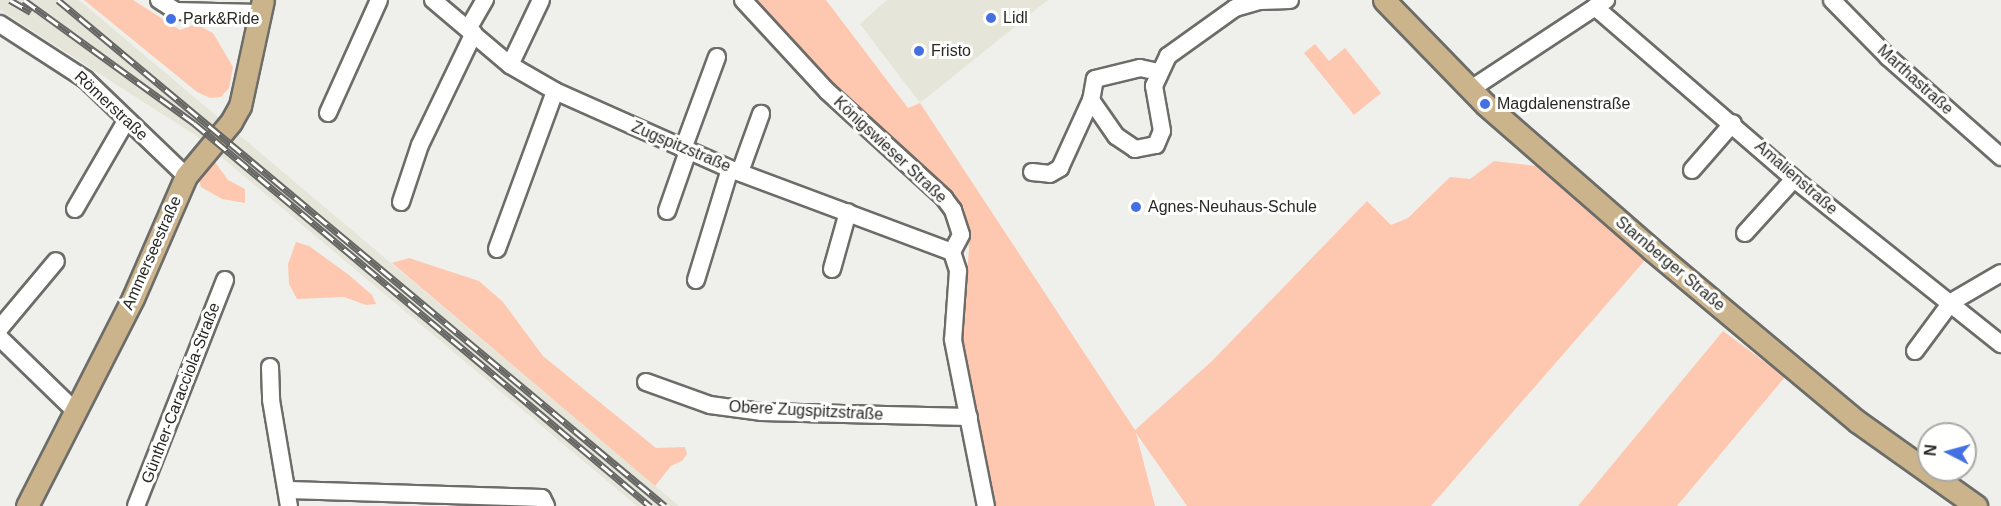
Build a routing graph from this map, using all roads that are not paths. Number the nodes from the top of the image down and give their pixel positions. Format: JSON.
{"nodes":[{"id":1,"x":159,"y":0,"type":"edge"},
{"id":2,"x":236,"y":0,"type":"edge"},
{"id":3,"x":379,"y":0,"type":"edge"},
{"id":4,"x":434,"y":0,"type":"edge"},
{"id":5,"x":485,"y":0,"type":"edge"},
{"id":6,"x":541,"y":0,"type":"edge"},
{"id":7,"x":742,"y":0,"type":"edge"},
{"id":8,"x":1290,"y":0,"type":"edge"},
{"id":9,"x":1384,"y":0,"type":"edge"},
{"id":10,"x":1832,"y":0,"type":"edge"},
{"id":11,"x":1601,"y":4,"type":"edge"},
{"id":12,"x":256,"y":9,"type":"edge"},
{"id":13,"x":0,"y":24,"type":"edge"},
{"id":14,"x":471,"y":31,"type":"junction"},
{"id":15,"x":717,"y":57,"type":"dead end"},
{"id":16,"x":510,"y":65,"type":"junction"},
{"id":17,"x":1159,"y":72,"type":"junction"},
{"id":18,"x":1471,"y":89,"type":"junction"},
{"id":19,"x":555,"y":91,"type":"junction"},
{"id":20,"x":1091,"y":101,"type":"junction"},
{"id":21,"x":328,"y":113,"type":"dead end"},
{"id":22,"x":761,"y":114,"type":"dead end"},
{"id":23,"x":126,"y":121,"type":"junction"},
{"id":24,"x":1732,"y":123,"type":"junction"},
{"id":25,"x":686,"y":150,"type":"junction"},
{"id":26,"x":2001,"y":157,"type":"edge"},
{"id":27,"x":179,"y":170,"type":"junction"},
{"id":28,"x":735,"y":170,"type":"junction"},
{"id":29,"x":1692,"y":170,"type":"dead end"},
{"id":30,"x":1032,"y":172,"type":"dead end"},
{"id":31,"x":1794,"y":179,"type":"junction"},
{"id":32,"x":401,"y":202,"type":"dead end"},
{"id":33,"x":75,"y":209,"type":"dead end"},
{"id":34,"x":667,"y":211,"type":"dead end"},
{"id":35,"x":848,"y":212,"type":"junction"},
{"id":36,"x":1745,"y":233,"type":"dead end"},
{"id":37,"x":497,"y":249,"type":"dead end"},
{"id":38,"x":952,"y":252,"type":"junction"},
{"id":39,"x":56,"y":261,"type":"dead end"},
{"id":40,"x":832,"y":269,"type":"dead end"},
{"id":41,"x":2001,"y":273,"type":"edge"},
{"id":42,"x":225,"y":280,"type":"dead end"},
{"id":43,"x":696,"y":280,"type":"dead end"},
{"id":44,"x":1948,"y":305,"type":"junction"},
{"id":45,"x":0,"y":328,"type":"edge"},
{"id":46,"x":0,"y":338,"type":"edge"},
{"id":47,"x":2001,"y":344,"type":"edge"},
{"id":48,"x":1915,"y":351,"type":"dead end"},
{"id":49,"x":270,"y":367,"type":"dead end"},
{"id":50,"x":646,"y":382,"type":"dead end"},
{"id":51,"x":77,"y":413,"type":"junction"},
{"id":52,"x":969,"y":417,"type":"junction"},
{"id":53,"x":289,"y":498,"type":"edge"},
{"id":54,"x":27,"y":506,"type":"edge"},
{"id":55,"x":136,"y":506,"type":"edge"},
{"id":56,"x":546,"y":506,"type":"edge"},
{"id":57,"x":986,"y":506,"type":"edge"},
{"id":58,"x":1976,"y":506,"type":"edge"}],
"edges":[{"from":1,"to":12,"type":"street"},
{"from":2,"to":12,"type":"street"},
{"from":3,"to":21,"type":"street"},
{"from":4,"to":14,"type":"street","name":"Zugspitzstraße"},
{"from":5,"to":14,"type":"street"},
{"from":6,"to":16,"type":"street"},
{"from":7,"to":38,"type":"street","name":"Königswieser Straße"},
{"from":8,"to":17,"type":"street"},
{"from":9,"to":18,"type":"main road","name":"Starnberger Straße"},
{"from":10,"to":26,"type":"street","name":"Marthastraße"},
{"from":11,"to":18,"type":"street"},
{"from":11,"to":24,"type":"street","name":"Amalienstraße"},
{"from":12,"to":27,"type":"main road","name":"Ammerseestraße"},
{"from":13,"to":23,"type":"street","name":"Römerstraße"},
{"from":14,"to":16,"type":"street","name":"Zugspitzstraße"},
{"from":14,"to":32,"type":"street"},
{"from":15,"to":25,"type":"street"},
{"from":16,"to":19,"type":"street","name":"Zugspitzstraße"},
{"from":17,"to":20,"type":"street"},
{"from":17,"to":20,"type":"street"},
{"from":18,"to":58,"type":"main road","name":"Starnberger Straße"},
{"from":19,"to":25,"type":"street","name":"Zugspitzstraße"},
{"from":19,"to":37,"type":"street"},
{"from":20,"to":30,"type":"street"},
{"from":22,"to":28,"type":"street"},
{"from":23,"to":27,"type":"street","name":"Römerstraße"},
{"from":23,"to":33,"type":"street"},
{"from":24,"to":29,"type":"street"},
{"from":24,"to":31,"type":"street","name":"Amalienstraße"},
{"from":25,"to":28,"type":"street","name":"Zugspitzstraße"},
{"from":25,"to":34,"type":"street"},
{"from":27,"to":51,"type":"main road","name":"Ammerseestraße"},
{"from":28,"to":35,"type":"street","name":"Zugspitzstraße"},
{"from":28,"to":43,"type":"street"},
{"from":31,"to":36,"type":"street"},
{"from":31,"to":44,"type":"street","name":"Amalienstraße"},
{"from":35,"to":38,"type":"street","name":"Zugspitzstraße"},
{"from":35,"to":40,"type":"street"},
{"from":38,"to":52,"type":"street","name":"Königswieser Straße"},
{"from":39,"to":45,"type":"street"},
{"from":41,"to":44,"type":"street"},
{"from":42,"to":55,"type":"street","name":"Günther-Caracciola-Straße"},
{"from":44,"to":47,"type":"street","name":"Amalienstraße"},
{"from":44,"to":48,"type":"street"},
{"from":46,"to":51,"type":"street"},
{"from":49,"to":53,"type":"street"},
{"from":50,"to":52,"type":"street","name":"Obere Zugspitzstraße"},
{"from":51,"to":54,"type":"main road","name":"Ammerseestraße"},
{"from":52,"to":57,"type":"street","name":"Königswieser Straße"},
{"from":53,"to":56,"type":"street"}]}
